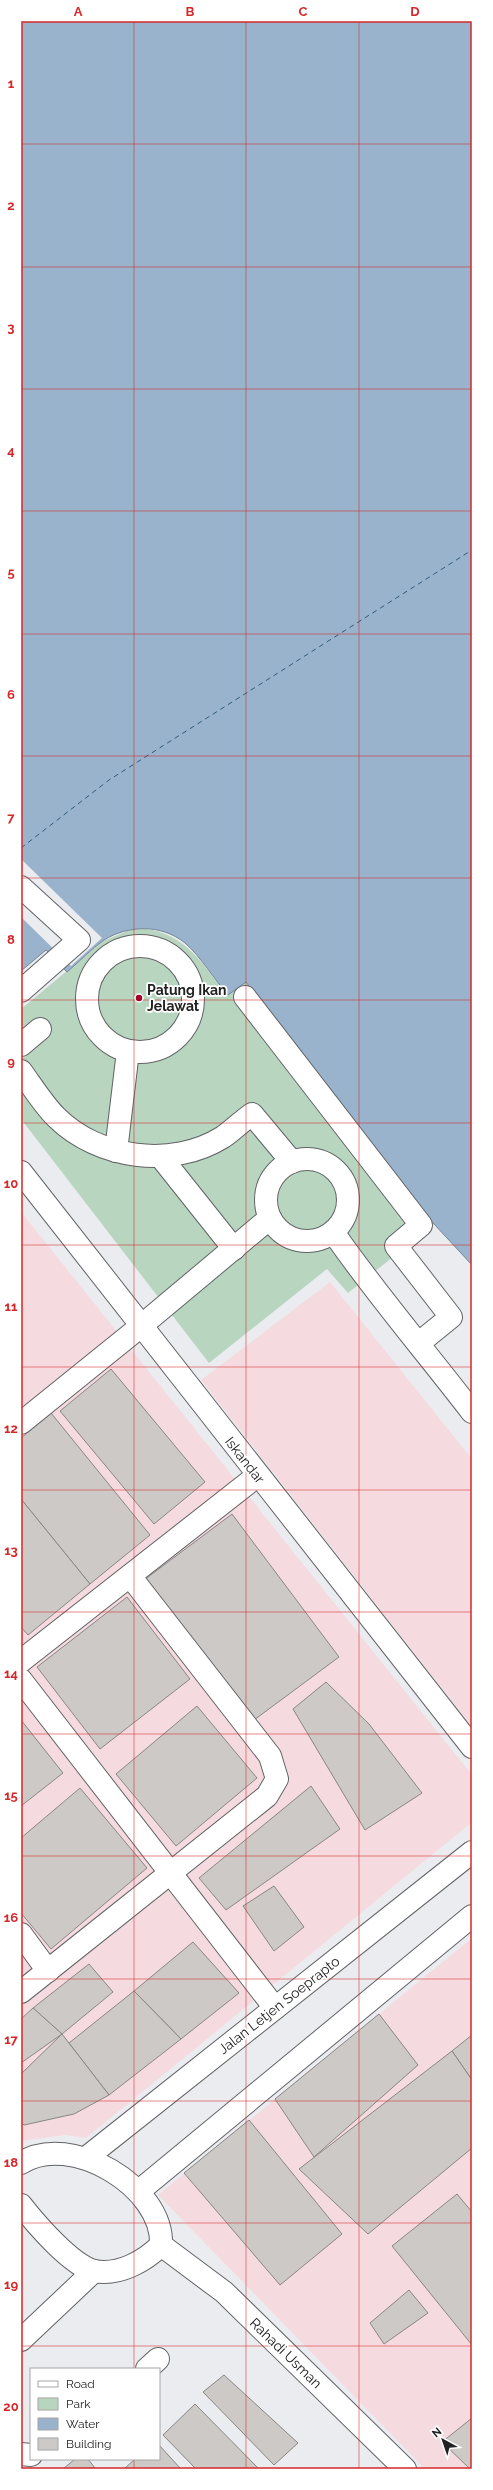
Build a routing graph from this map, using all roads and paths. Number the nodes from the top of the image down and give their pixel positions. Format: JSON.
{"nodes":[{"id":1,"x":21,"y":887,"type":"edge"},
{"id":2,"x":21,"y":991,"type":"edge"},
{"id":3,"x":245,"y":997,"type":"dead end"},
{"id":4,"x":40,"y":1030,"type":"dead end"},
{"id":5,"x":21,"y":1045,"type":"edge"},
{"id":6,"x":128,"y":1051,"type":"junction"},
{"id":7,"x":21,"y":1071,"type":"edge"},
{"id":8,"x":116,"y":1151,"type":"junction"},
{"id":9,"x":160,"y":1156,"type":"junction"},
{"id":10,"x":292,"y":1162,"type":"junction"},
{"id":11,"x":21,"y":1172,"type":"edge"},
{"id":12,"x":270,"y":1218,"type":"junction"},
{"id":13,"x":333,"y":1232,"type":"junction"},
{"id":14,"x":234,"y":1249,"type":"junction"},
{"id":15,"x":141,"y":1327,"type":"junction"},
{"id":16,"x":420,"y":1343,"type":"junction"},
{"id":17,"x":472,"y":1412,"type":"edge"},
{"id":18,"x":21,"y":1423,"type":"edge"},
{"id":19,"x":257,"y":1476,"type":"junction"},
{"id":20,"x":130,"y":1576,"type":"junction"},
{"id":21,"x":21,"y":1662,"type":"edge"},
{"id":22,"x":21,"y":1680,"type":"edge"},
{"id":23,"x":472,"y":1747,"type":"edge"},
{"id":24,"x":472,"y":1852,"type":"edge"},
{"id":25,"x":171,"y":1873,"type":"junction"},
{"id":26,"x":472,"y":1916,"type":"edge"},
{"id":27,"x":21,"y":1934,"type":"edge"},
{"id":28,"x":48,"y":1971,"type":"junction"},
{"id":29,"x":21,"y":1992,"type":"edge"},
{"id":30,"x":275,"y":2008,"type":"junction"},
{"id":31,"x":86,"y":2158,"type":"junction"},
{"id":32,"x":21,"y":2163,"type":"edge"},
{"id":33,"x":139,"y":2191,"type":"junction"},
{"id":34,"x":21,"y":2205,"type":"edge"},
{"id":35,"x":161,"y":2245,"type":"junction"},
{"id":36,"x":94,"y":2270,"type":"junction"},
{"id":37,"x":21,"y":2340,"type":"edge"},
{"id":38,"x":405,"y":2469,"type":"edge"}],
"edges":[{"from":1,"to":2,"type":"street"},
{"from":3,"to":16,"type":"street"},
{"from":4,"to":5,"type":"street"},
{"from":6,"to":6,"type":"street"},
{"from":6,"to":8,"type":"street"},
{"from":7,"to":8,"type":"street"},
{"from":8,"to":9,"type":"street"},
{"from":9,"to":10,"type":"street"},
{"from":9,"to":14,"type":"street"},
{"from":10,"to":12,"type":"street"},
{"from":10,"to":13,"type":"street"},
{"from":11,"to":15,"type":"street","name":"Iskandar"},
{"from":12,"to":13,"type":"street"},
{"from":12,"to":14,"type":"street"},
{"from":13,"to":16,"type":"street"},
{"from":14,"to":15,"type":"street"},
{"from":15,"to":18,"type":"street"},
{"from":15,"to":19,"type":"street","name":"Iskandar"},
{"from":16,"to":17,"type":"street"},
{"from":19,"to":20,"type":"street"},
{"from":19,"to":23,"type":"street","name":"Iskandar"},
{"from":20,"to":21,"type":"street"},
{"from":20,"to":25,"type":"street"},
{"from":22,"to":25,"type":"street"},
{"from":24,"to":30,"type":"street","name":"Jalan Letjen Soeprapto"},
{"from":25,"to":28,"type":"street"},
{"from":25,"to":30,"type":"street"},
{"from":26,"to":33,"type":"street"},
{"from":27,"to":28,"type":"street"},
{"from":28,"to":29,"type":"street"},
{"from":30,"to":31,"type":"street","name":"Jalan Letjen Soeprapto"},
{"from":31,"to":32,"type":"street"},
{"from":31,"to":33,"type":"street"},
{"from":33,"to":35,"type":"street"},
{"from":34,"to":36,"type":"street"},
{"from":35,"to":36,"type":"street"},
{"from":35,"to":38,"type":"street","name":"Rahadi Usman"},
{"from":36,"to":37,"type":"street"}]}
